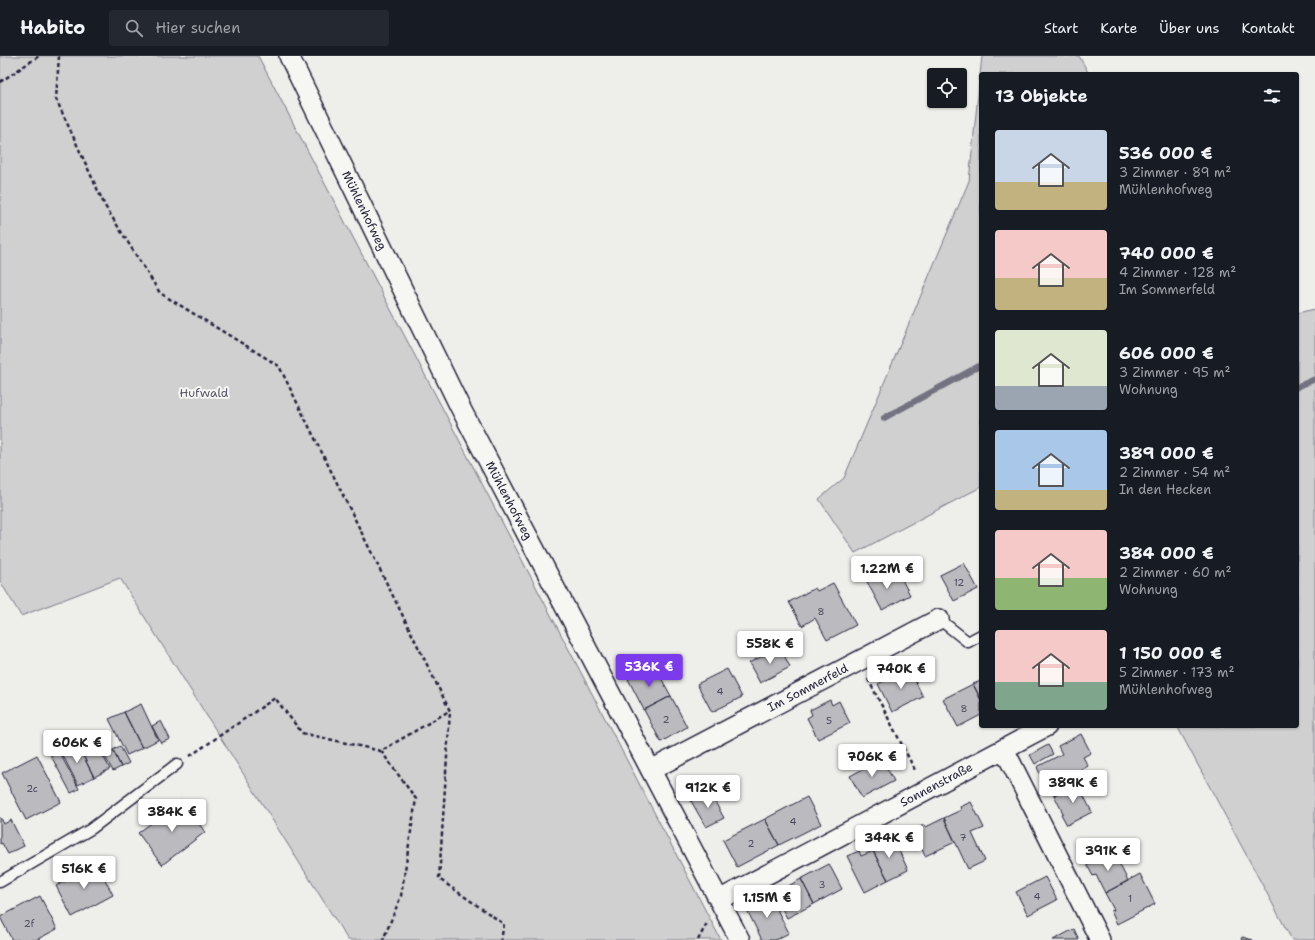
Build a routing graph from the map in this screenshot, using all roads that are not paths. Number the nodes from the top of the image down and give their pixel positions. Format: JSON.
{"nodes":[{"id":1,"x":289,"y":56,"type":"edge"},
{"id":2,"x":939,"y":619,"type":"joint"},
{"id":3,"x":979,"y":636,"type":"edge"},
{"id":4,"x":1043,"y":728,"type":"edge"},
{"id":5,"x":1004,"y":749,"type":"junction"},
{"id":6,"x":178,"y":764,"type":"road end"},
{"id":7,"x":651,"y":770,"type":"junction"},
{"id":8,"x":0,"y":882,"type":"edge"},
{"id":9,"x":719,"y":900,"type":"junction"},
{"id":10,"x":740,"y":940,"type":"edge"},
{"id":11,"x":1100,"y":940,"type":"edge"}],
"edges":[{"from":1,"to":7,"type":"street","name":"Mühlenhofweg"},
{"from":2,"to":3,"type":"lane","name":"Im Sommerfeld"},
{"from":2,"to":7,"type":"street","name":"Im Sommerfeld"},
{"from":4,"to":5,"type":"street","name":"Sonnenstraße"},
{"from":5,"to":9,"type":"street","name":"Sonnenstraße"},
{"from":5,"to":11,"type":"street"},
{"from":6,"to":8,"type":"lane"},
{"from":7,"to":9,"type":"street","name":"Mühlenhofweg"},
{"from":9,"to":10,"type":"street","name":"Mühlenhofweg"}]}
